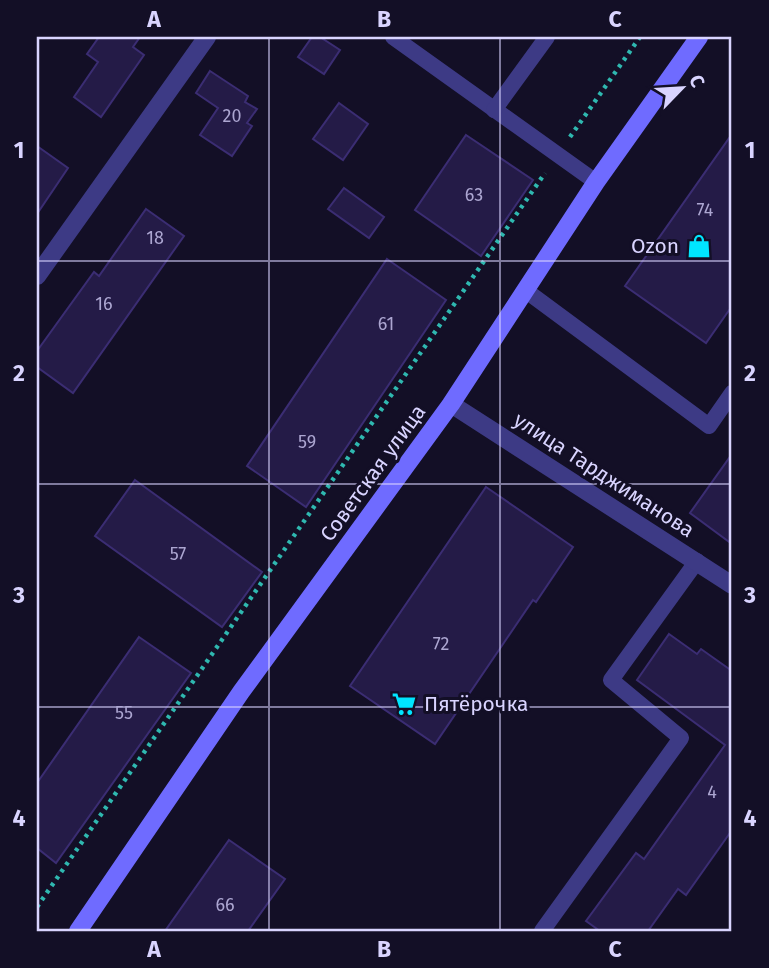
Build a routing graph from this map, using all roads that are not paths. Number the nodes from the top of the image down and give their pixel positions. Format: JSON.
{"nodes":[{"id":1,"x":207,"y":37,"type":"edge"},
{"id":2,"x":393,"y":37,"type":"edge"},
{"id":3,"x":547,"y":37,"type":"edge"},
{"id":4,"x":699,"y":37,"type":"edge"},
{"id":5,"x":494,"y":110,"type":"junction"},
{"id":6,"x":596,"y":182,"type":"junction"},
{"id":7,"x":37,"y":276,"type":"edge"},
{"id":8,"x":525,"y":290,"type":"junction"},
{"id":9,"x":732,"y":393,"type":"edge"},
{"id":10,"x":451,"y":404,"type":"junction"},
{"id":11,"x":697,"y":561,"type":"junction"},
{"id":12,"x":732,"y":584,"type":"edge"},
{"id":13,"x":78,"y":931,"type":"edge"},
{"id":14,"x":542,"y":931,"type":"edge"}],
"edges":[{"from":1,"to":7,"type":"street"},
{"from":2,"to":5,"type":"lane"},
{"from":3,"to":5,"type":"lane"},
{"from":4,"to":6,"type":"main road","name":"Советская улица"},
{"from":5,"to":6,"type":"lane"},
{"from":6,"to":8,"type":"main road","name":"Советская улица"},
{"from":8,"to":9,"type":"lane"},
{"from":8,"to":10,"type":"main road","name":"Советская улица"},
{"from":10,"to":11,"type":"street","name":"улица Тарджиманова"},
{"from":10,"to":13,"type":"main road","name":"Советская улица"},
{"from":11,"to":12,"type":"street","name":"улица Тарджиманова"},
{"from":11,"to":14,"type":"lane"}]}
